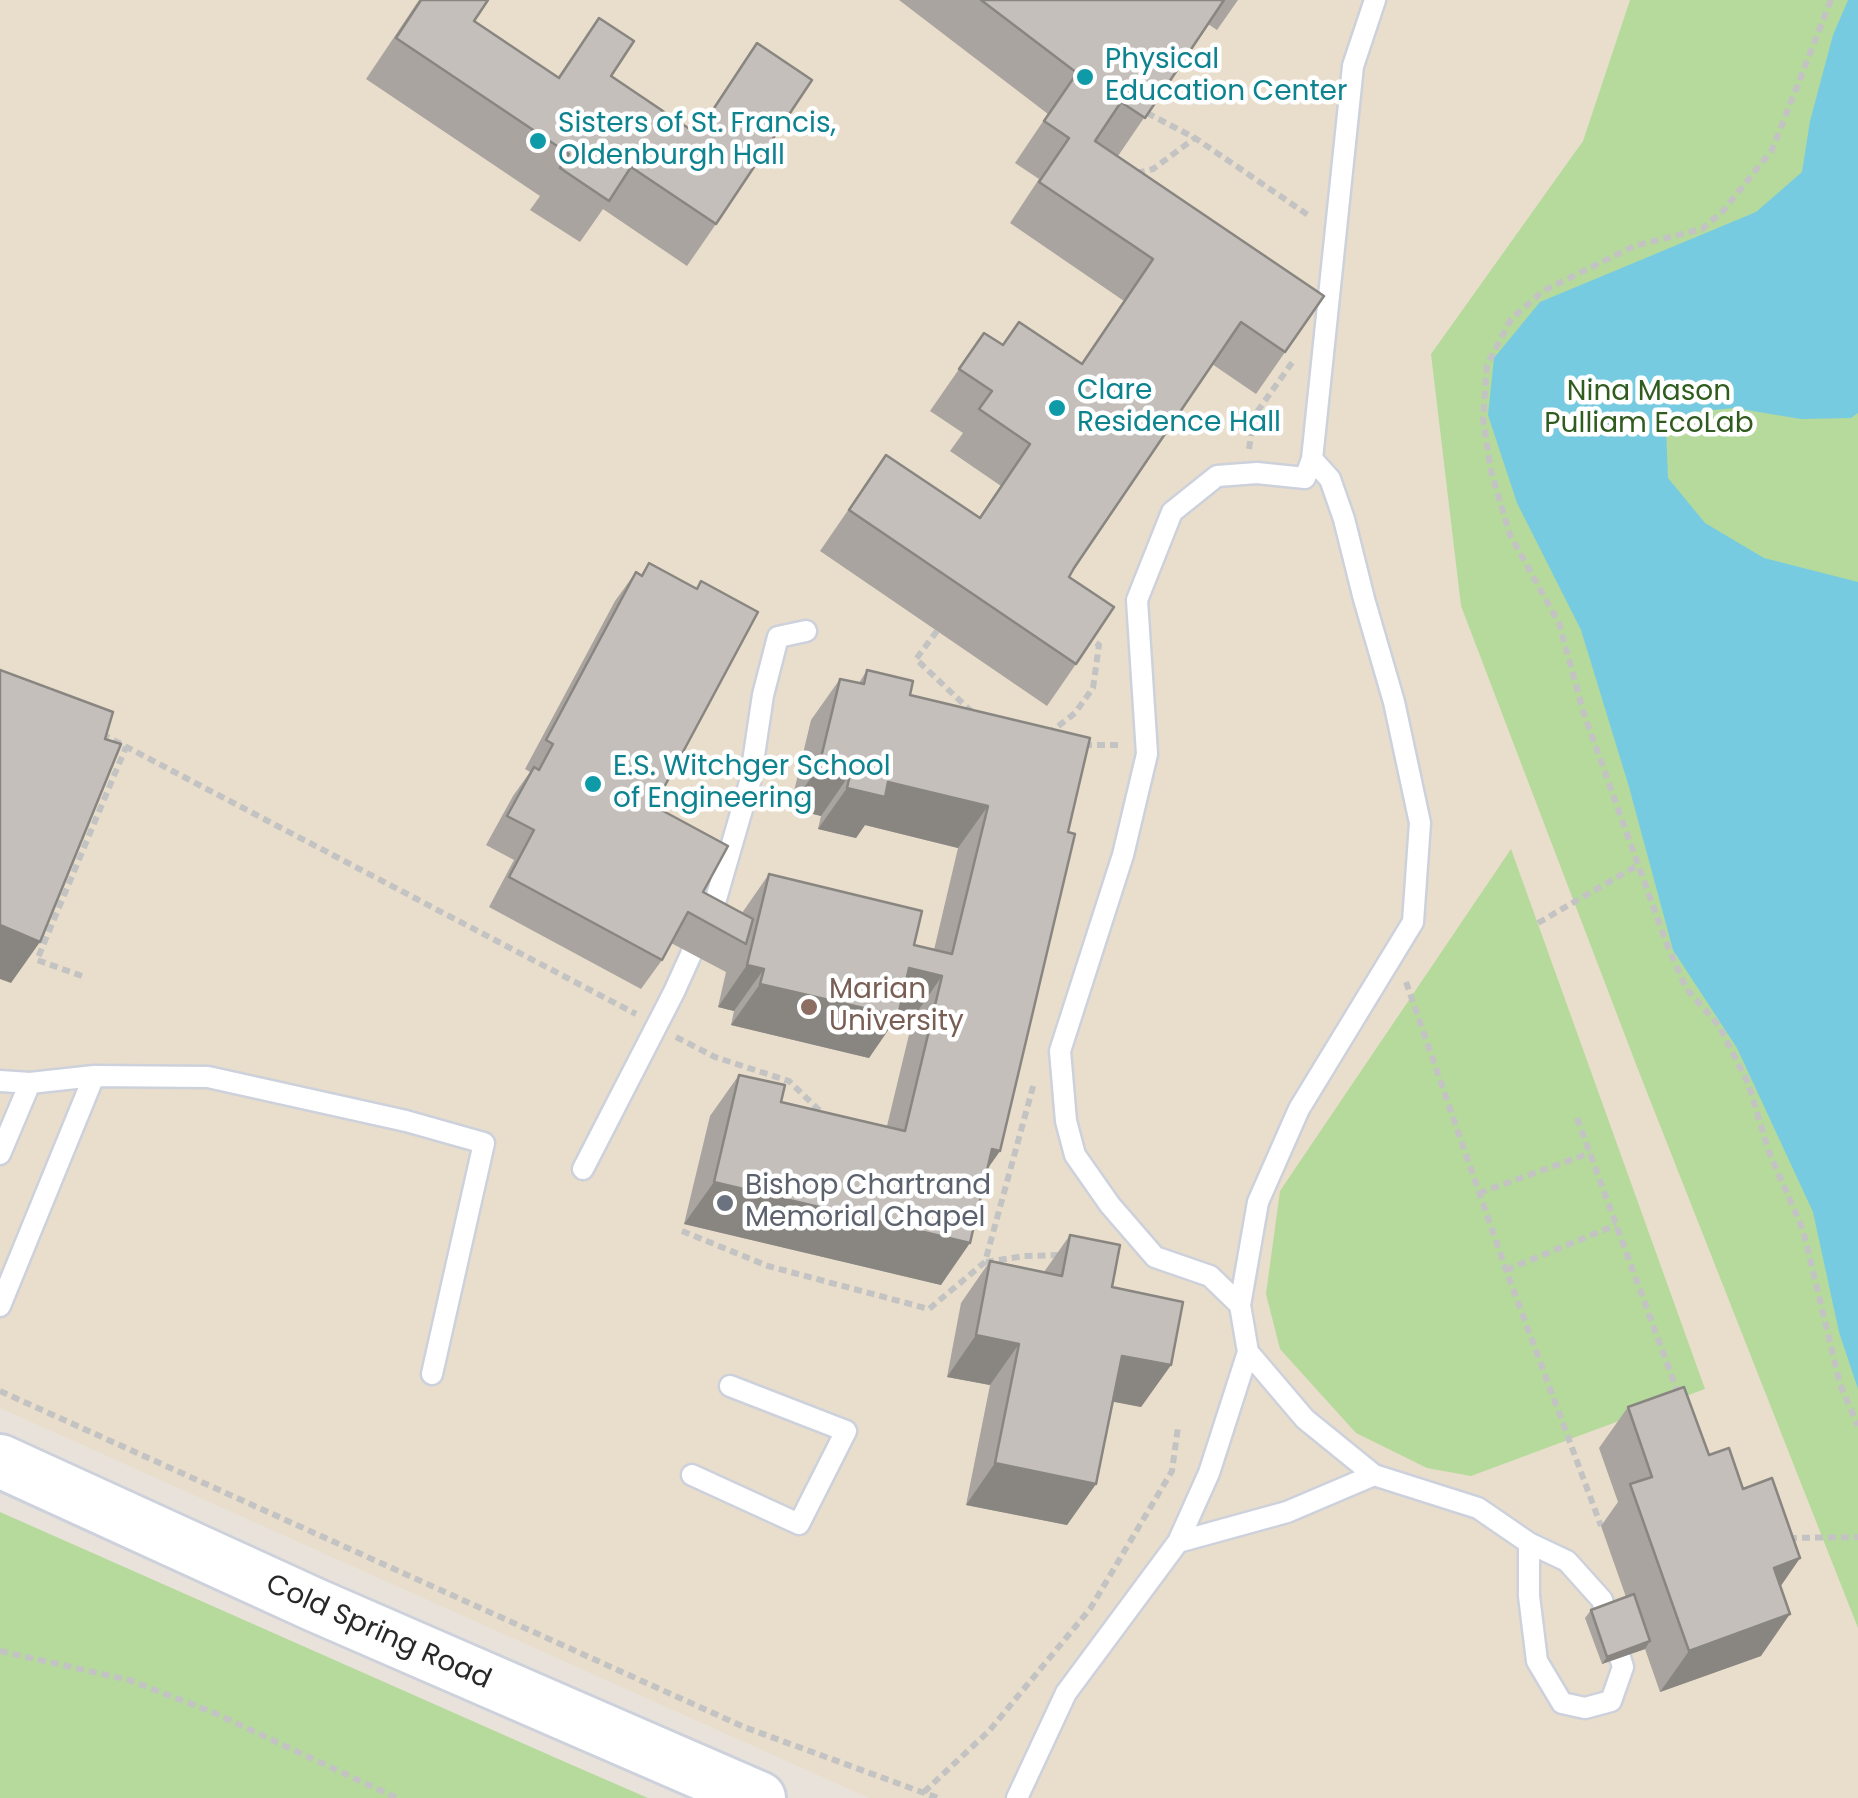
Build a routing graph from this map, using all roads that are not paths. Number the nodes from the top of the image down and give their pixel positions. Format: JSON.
{"nodes":[{"id":1,"x":1375,"y":0,"type":"edge"},
{"id":2,"x":1312,"y":458,"type":"junction"},
{"id":3,"x":806,"y":631,"type":"dead end"},
{"id":4,"x":94,"y":1076,"type":"junction"},
{"id":5,"x":0,"y":1081,"type":"edge"},
{"id":6,"x":30,"y":1083,"type":"junction"},
{"id":7,"x":0,"y":1154,"type":"edge"},
{"id":8,"x":583,"y":1169,"type":"dead end"},
{"id":9,"x":1240,"y":1305,"type":"junction"},
{"id":10,"x":0,"y":1306,"type":"edge"},
{"id":11,"x":1248,"y":1352,"type":"junction"},
{"id":12,"x":432,"y":1374,"type":"dead end"},
{"id":13,"x":730,"y":1386,"type":"dead end"},
{"id":14,"x":0,"y":1461,"type":"edge"},
{"id":15,"x":1374,"y":1474,"type":"junction"},
{"id":16,"x":692,"y":1475,"type":"dead end"},
{"id":17,"x":1178,"y":1542,"type":"junction"},
{"id":18,"x":1530,"y":1543,"type":"junction"},
{"id":19,"x":759,"y":1798,"type":"edge"},
{"id":20,"x":1017,"y":1798,"type":"edge"}],
"edges":[{"from":1,"to":2,"type":"lane"},
{"from":2,"to":9,"type":"lane"},
{"from":2,"to":9,"type":"lane"},
{"from":3,"to":8,"type":"lane"},
{"from":4,"to":6,"type":"lane"},
{"from":4,"to":10,"type":"lane"},
{"from":4,"to":12,"type":"lane"},
{"from":5,"to":6,"type":"lane"},
{"from":6,"to":7,"type":"lane"},
{"from":9,"to":11,"type":"lane"},
{"from":11,"to":15,"type":"lane"},
{"from":11,"to":17,"type":"lane"},
{"from":13,"to":16,"type":"lane"},
{"from":14,"to":19,"type":"street","name":"Cold Spring Road"},
{"from":15,"to":17,"type":"lane"},
{"from":15,"to":18,"type":"lane"},
{"from":17,"to":20,"type":"lane"},
{"from":18,"to":18,"type":"lane"}]}
